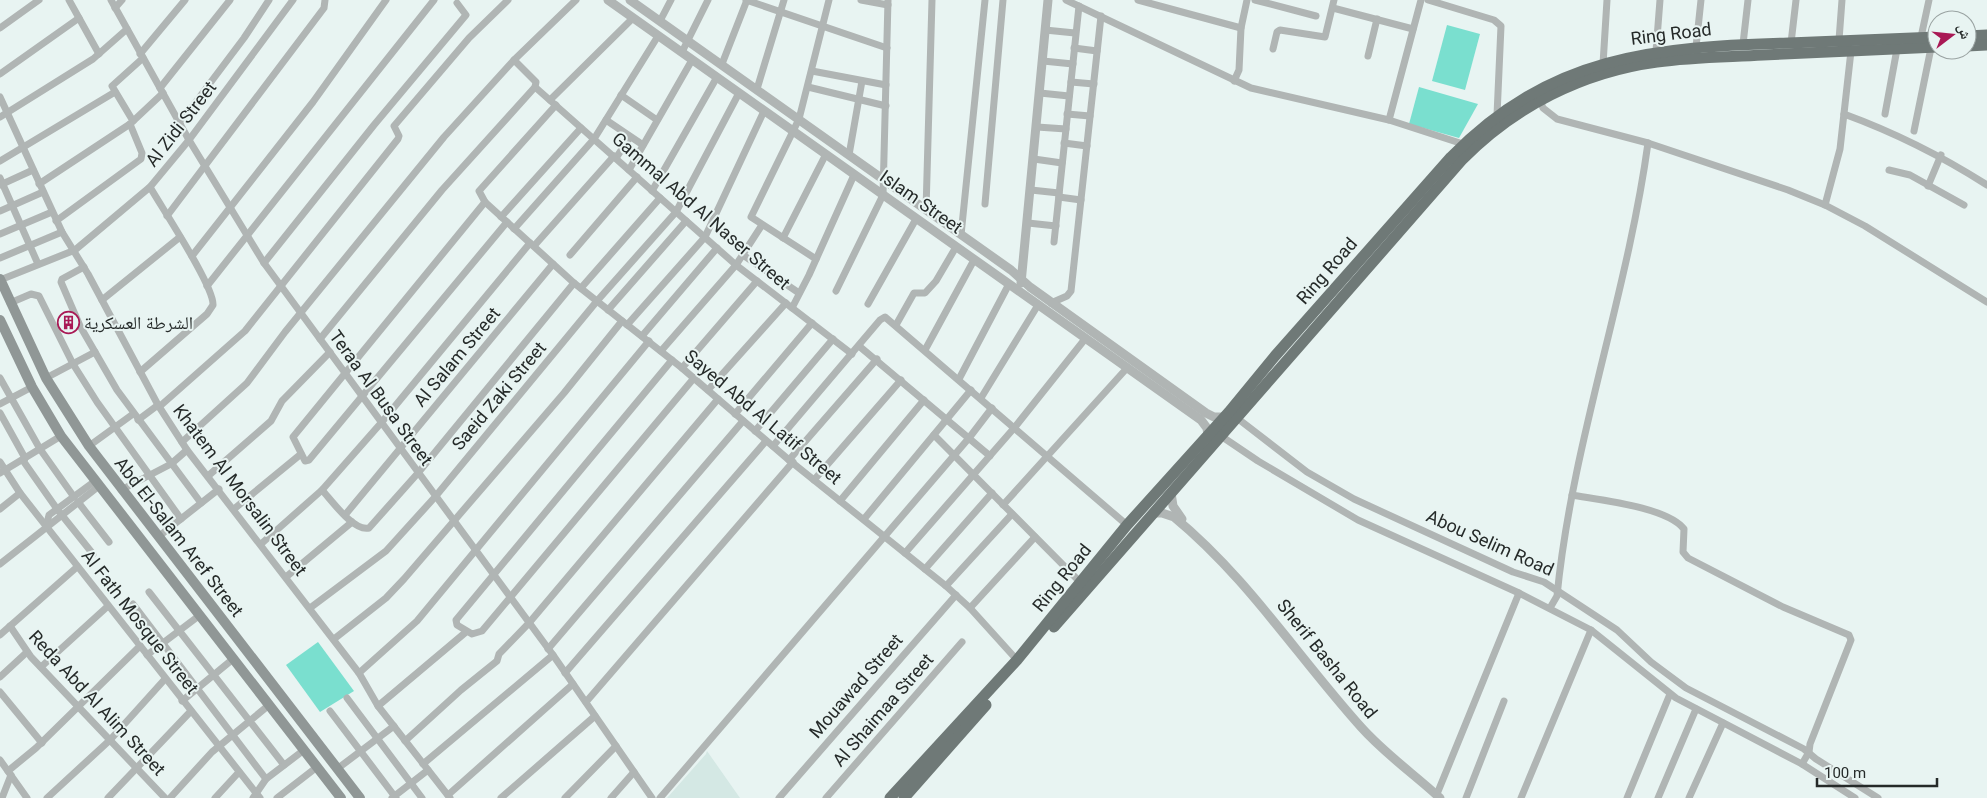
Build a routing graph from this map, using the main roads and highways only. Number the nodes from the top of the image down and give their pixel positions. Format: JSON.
{"nodes":[{"id":1,"x":1927,"y":37,"type":"edge"},
{"id":2,"x":1927,"y":48,"type":"edge"},
{"id":3,"x":1712,"y":52,"type":"junction"},
{"id":4,"x":1525,"y":103,"type":"junction"},
{"id":5,"x":1509,"y":112,"type":"junction"},
{"id":6,"x":0,"y":280,"type":"edge"},
{"id":7,"x":0,"y":320,"type":"edge"},
{"id":8,"x":3,"y":335,"type":"edge"},
{"id":9,"x":1298,"y":341,"type":"junction"},
{"id":10,"x":1280,"y":359,"type":"junction"},
{"id":11,"x":1125,"y":534,"type":"junction"},
{"id":12,"x":237,"y":638,"type":"junction"},
{"id":13,"x":225,"y":648,"type":"junction"},
{"id":14,"x":248,"y":652,"type":"junction"},
{"id":15,"x":235,"y":661,"type":"junction"},
{"id":16,"x":341,"y":798,"type":"edge"},
{"id":17,"x":360,"y":798,"type":"edge"},
{"id":18,"x":890,"y":798,"type":"edge"},
{"id":19,"x":904,"y":798,"type":"edge"}],
"edges":[{"from":1,"to":3,"type":"highway","name":"Ring Road"},
{"from":2,"to":3,"type":"highway","name":"Ring Road"},
{"from":3,"to":4,"type":"highway","name":"Ring Road"},
{"from":3,"to":4,"type":"highway","name":"Ring Road"},
{"from":4,"to":5,"type":"highway","name":"Ring Road"},
{"from":5,"to":9,"type":"highway","name":"Ring Road"},
{"from":5,"to":9,"type":"highway","name":"Ring Road"},
{"from":6,"to":12,"type":"main road","name":"Abd El-Salam Aref Street"},
{"from":7,"to":8,"type":"main road","name":"Abd El-Salam Aref Street"},
{"from":8,"to":13,"type":"main road","name":"Abd El-Salam Aref Street"},
{"from":9,"to":10,"type":"highway","name":"Ring Road"},
{"from":10,"to":11,"type":"highway","name":"Ring Road"},
{"from":10,"to":11,"type":"highway","name":"Ring Road"},
{"from":11,"to":18,"type":"highway","name":"Ring Road"},
{"from":11,"to":19,"type":"highway","name":"Ring Road"},
{"from":12,"to":13,"type":"main road"},
{"from":12,"to":14,"type":"main road","name":"Abd El-Salam Aref Street"},
{"from":13,"to":15,"type":"main road","name":"Abd El-Salam Aref Street"},
{"from":14,"to":15,"type":"main road"},
{"from":14,"to":17,"type":"main road","name":"Abd El-Salam Aref Street"},
{"from":15,"to":16,"type":"main road","name":"Abd El-Salam Aref Street"}]}
